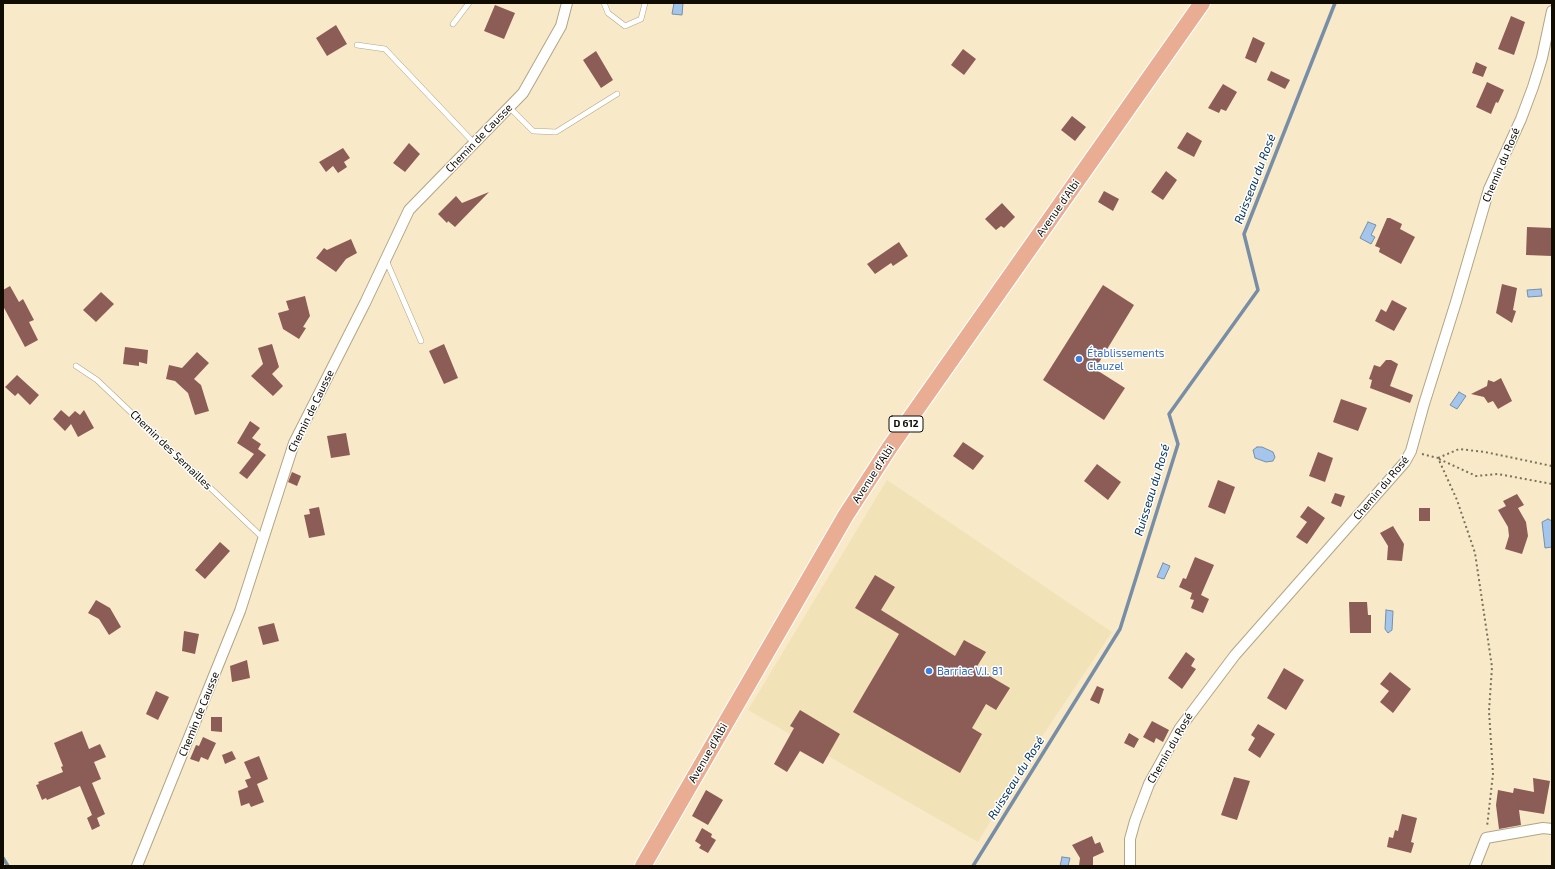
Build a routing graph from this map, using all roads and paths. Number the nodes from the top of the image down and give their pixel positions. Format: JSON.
{"nodes":[{"id":1,"x":469,"y":3,"type":"edge"},
{"id":2,"x":567,"y":3,"type":"edge"},
{"id":3,"x":604,"y":3,"type":"edge"},
{"id":4,"x":644,"y":3,"type":"edge"},
{"id":5,"x":1202,"y":3,"type":"edge"},
{"id":6,"x":1552,"y":11,"type":"edge"},
{"id":7,"x":453,"y":24,"type":"dead end"},
{"id":8,"x":356,"y":45,"type":"dead end"},
{"id":9,"x":617,"y":94,"type":"dead end"},
{"id":10,"x":509,"y":108,"type":"junction"},
{"id":11,"x":474,"y":143,"type":"junction"},
{"id":12,"x":386,"y":259,"type":"junction"},
{"id":13,"x":420,"y":340,"type":"dead end"},
{"id":14,"x":76,"y":366,"type":"dead end"},
{"id":15,"x":1411,"y":451,"type":"junction"},
{"id":16,"x":1438,"y":458,"type":"junction"},
{"id":17,"x":1552,"y":466,"type":"edge"},
{"id":18,"x":1552,"y":484,"type":"edge"},
{"id":19,"x":263,"y":538,"type":"junction"},
{"id":20,"x":1552,"y":829,"type":"edge"},
{"id":21,"x":1486,"y":838,"type":"junction"},
{"id":22,"x":137,"y":866,"type":"edge"},
{"id":23,"x":642,"y":866,"type":"edge"},
{"id":24,"x":1130,"y":866,"type":"edge"},
{"id":25,"x":1476,"y":866,"type":"edge"}],
"edges":[{"from":1,"to":7,"type":"lane"},
{"from":2,"to":10,"type":"street","name":"Chemin de Causse"},
{"from":3,"to":4,"type":"lane"},
{"from":5,"to":23,"type":"main road","name":"Avenue d'Albi","number":"D 612"},
{"from":6,"to":15,"type":"street","name":"Chemin du Rosé"},
{"from":8,"to":11,"type":"lane"},
{"from":9,"to":10,"type":"lane"},
{"from":10,"to":11,"type":"street","name":"Chemin de Causse"},
{"from":11,"to":12,"type":"street","name":"Chemin de Causse"},
{"from":12,"to":13,"type":"lane"},
{"from":12,"to":19,"type":"street","name":"Chemin de Causse"},
{"from":14,"to":19,"type":"lane","name":"Chemin des Semailles"},
{"from":15,"to":16,"type":"path"},
{"from":15,"to":24,"type":"street","name":"Chemin du Rosé"},
{"from":16,"to":17,"type":"path"},
{"from":16,"to":18,"type":"path"},
{"from":16,"to":21,"type":"path"},
{"from":19,"to":22,"type":"street","name":"Chemin de Causse"},
{"from":20,"to":21,"type":"street"},
{"from":21,"to":25,"type":"street"}]}
